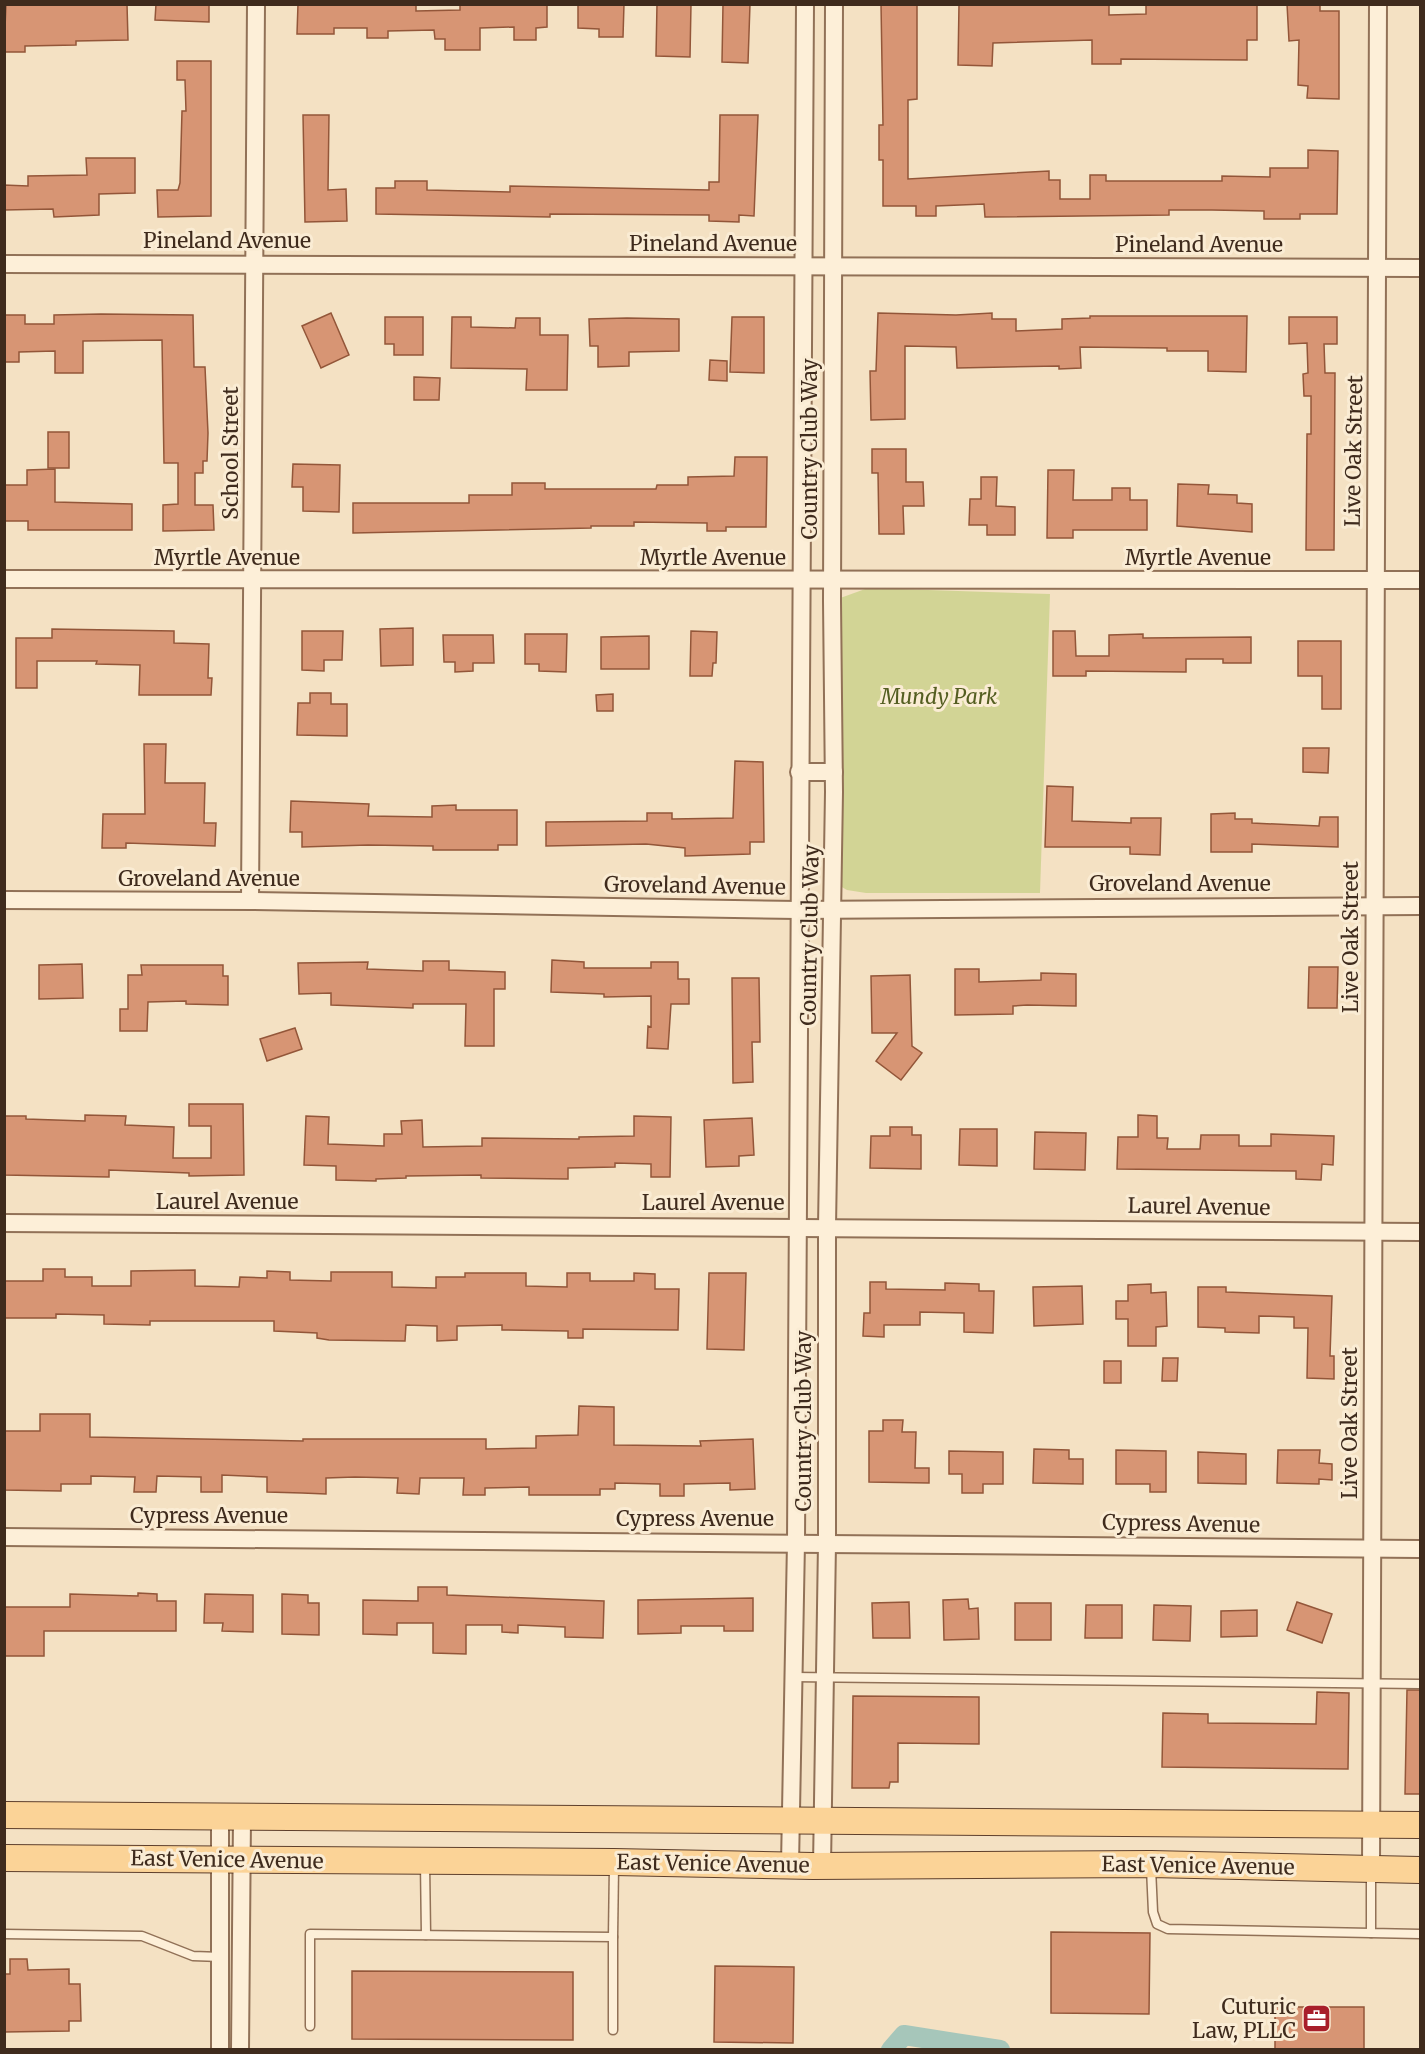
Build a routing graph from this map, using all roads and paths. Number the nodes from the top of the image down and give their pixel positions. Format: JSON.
{"nodes":[{"id":1,"x":256,"y":4,"type":"edge"},
{"id":2,"x":805,"y":4,"type":"edge"},
{"id":3,"x":834,"y":4,"type":"edge"},
{"id":4,"x":1378,"y":4,"type":"edge"},
{"id":5,"x":4,"y":264,"type":"edge"},
{"id":6,"x":254,"y":264,"type":"junction"},
{"id":7,"x":802,"y":267,"type":"junction"},
{"id":8,"x":834,"y":267,"type":"junction"},
{"id":9,"x":1379,"y":268,"type":"junction"},
{"id":10,"x":1420,"y":268,"type":"edge"},
{"id":11,"x":4,"y":579,"type":"edge"},
{"id":12,"x":832,"y":580,"type":"junction"},
{"id":13,"x":1375,"y":580,"type":"junction"},
{"id":14,"x":1420,"y":580,"type":"edge"},
{"id":15,"x":253,"y":581,"type":"junction"},
{"id":16,"x":801,"y":581,"type":"junction"},
{"id":17,"x":799,"y":772,"type":"junction"},
{"id":18,"x":834,"y":772,"type":"junction"},
{"id":19,"x":4,"y":900,"type":"edge"},
{"id":20,"x":250,"y":901,"type":"junction"},
{"id":21,"x":1374,"y":905,"type":"junction"},
{"id":22,"x":1420,"y":906,"type":"edge"},
{"id":23,"x":798,"y":910,"type":"junction"},
{"id":24,"x":833,"y":910,"type":"junction"},
{"id":25,"x":4,"y":1223,"type":"edge"},
{"id":26,"x":798,"y":1226,"type":"junction"},
{"id":27,"x":827,"y":1227,"type":"junction"},
{"id":28,"x":1374,"y":1231,"type":"junction"},
{"id":29,"x":1420,"y":1232,"type":"edge"},
{"id":30,"x":4,"y":1537,"type":"edge"},
{"id":31,"x":796,"y":1542,"type":"junction"},
{"id":32,"x":827,"y":1543,"type":"junction"},
{"id":33,"x":1372,"y":1548,"type":"junction"},
{"id":34,"x":1420,"y":1548,"type":"edge"},
{"id":35,"x":792,"y":1677,"type":"junction"},
{"id":36,"x":824,"y":1678,"type":"junction"},
{"id":37,"x":1373,"y":1684,"type":"junction"},
{"id":38,"x":1420,"y":1684,"type":"edge"},
{"id":39,"x":4,"y":1815,"type":"edge"},
{"id":40,"x":231,"y":1817,"type":"junction"},
{"id":41,"x":791,"y":1821,"type":"junction"},
{"id":42,"x":822,"y":1821,"type":"junction"},
{"id":43,"x":1372,"y":1825,"type":"junction"},
{"id":44,"x":1420,"y":1825,"type":"edge"},
{"id":45,"x":4,"y":1858,"type":"edge"},
{"id":46,"x":231,"y":1860,"type":"junction"},
{"id":47,"x":425,"y":1861,"type":"junction"},
{"id":48,"x":614,"y":1862,"type":"junction"},
{"id":49,"x":1151,"y":1864,"type":"junction"},
{"id":50,"x":790,"y":1865,"type":"junction"},
{"id":51,"x":822,"y":1866,"type":"junction"},
{"id":52,"x":1371,"y":1870,"type":"junction"},
{"id":53,"x":1420,"y":1870,"type":"edge"},
{"id":54,"x":1371,"y":1933,"type":"junction"},
{"id":55,"x":4,"y":1934,"type":"edge"},
{"id":56,"x":1420,"y":1934,"type":"edge"},
{"id":57,"x":426,"y":1935,"type":"junction"},
{"id":58,"x":614,"y":1937,"type":"junction"},
{"id":59,"x":221,"y":1957,"type":"junction"},
{"id":60,"x":310,"y":2026,"type":"dead end"},
{"id":61,"x":614,"y":2030,"type":"dead end"},
{"id":62,"x":220,"y":2049,"type":"edge"},
{"id":63,"x":240,"y":2049,"type":"edge"}],
"edges":[{"from":1,"to":6,"type":"street","name":"School Street"},
{"from":2,"to":7,"type":"street","name":"Country Club Way"},
{"from":3,"to":8,"type":"street","name":"Country Club Way"},
{"from":4,"to":9,"type":"street","name":"Live Oak Street"},
{"from":5,"to":6,"type":"street","name":"Pineland Avenue"},
{"from":6,"to":7,"type":"street","name":"Pineland Avenue"},
{"from":6,"to":15,"type":"street","name":"School Street"},
{"from":7,"to":8,"type":"street","name":"Pineland Avenue"},
{"from":7,"to":16,"type":"street","name":"Country Club Way"},
{"from":8,"to":9,"type":"street","name":"Pineland Avenue"},
{"from":8,"to":12,"type":"street","name":"Country Club Way"},
{"from":9,"to":10,"type":"street","name":"Pineland Avenue"},
{"from":9,"to":13,"type":"street","name":"Live Oak Street"},
{"from":11,"to":15,"type":"street","name":"Myrtle Avenue"},
{"from":12,"to":13,"type":"street","name":"Myrtle Avenue"},
{"from":12,"to":16,"type":"street","name":"Myrtle Avenue"},
{"from":12,"to":18,"type":"street","name":"Country Club Way"},
{"from":13,"to":14,"type":"street","name":"Myrtle Avenue"},
{"from":13,"to":21,"type":"street","name":"Live Oak Street"},
{"from":15,"to":16,"type":"street","name":"Myrtle Avenue"},
{"from":15,"to":20,"type":"street","name":"School Street"},
{"from":16,"to":17,"type":"street","name":"Country Club Way"},
{"from":17,"to":18,"type":"street"},
{"from":17,"to":23,"type":"street","name":"Country Club Way"},
{"from":18,"to":24,"type":"street","name":"Country Club Way"},
{"from":19,"to":20,"type":"street","name":"Groveland Avenue"},
{"from":20,"to":23,"type":"street","name":"Groveland Avenue"},
{"from":21,"to":22,"type":"street","name":"Groveland Avenue"},
{"from":21,"to":24,"type":"street","name":"Groveland Avenue"},
{"from":21,"to":28,"type":"street","name":"Live Oak Street"},
{"from":23,"to":24,"type":"street","name":"Groveland Avenue"},
{"from":23,"to":26,"type":"street","name":"Country Club Way"},
{"from":24,"to":27,"type":"street","name":"Country Club Way"},
{"from":25,"to":26,"type":"street","name":"Laurel Avenue"},
{"from":26,"to":27,"type":"street","name":"Laurel Avenue"},
{"from":26,"to":31,"type":"street","name":"Country Club Way"},
{"from":27,"to":28,"type":"street","name":"Laurel Avenue"},
{"from":27,"to":32,"type":"street","name":"Country Club Way"},
{"from":28,"to":29,"type":"street","name":"Laurel Avenue"},
{"from":28,"to":33,"type":"street","name":"Live Oak Street"},
{"from":30,"to":31,"type":"street","name":"Cypress Avenue"},
{"from":31,"to":32,"type":"street","name":"Cypress Avenue"},
{"from":31,"to":35,"type":"street","name":"Country Club Way"},
{"from":32,"to":33,"type":"street","name":"Cypress Avenue"},
{"from":32,"to":36,"type":"street","name":"Country Club Way"},
{"from":33,"to":34,"type":"street","name":"Cypress Avenue"},
{"from":33,"to":37,"type":"street","name":"Live Oak Street"},
{"from":35,"to":36,"type":"lane"},
{"from":35,"to":41,"type":"street","name":"Country Club Way"},
{"from":36,"to":37,"type":"lane"},
{"from":36,"to":42,"type":"street","name":"Country Club Way"},
{"from":37,"to":38,"type":"lane"},
{"from":37,"to":43,"type":"street","name":"Live Oak Street"},
{"from":39,"to":40,"type":"main road","name":"East Venice Avenue"},
{"from":40,"to":41,"type":"main road","name":"East Venice Avenue"},
{"from":40,"to":46,"type":"street"},
{"from":41,"to":42,"type":"main road","name":"East Venice Avenue"},
{"from":41,"to":50,"type":"street","name":"Country Club Way"},
{"from":42,"to":43,"type":"main road","name":"East Venice Avenue"},
{"from":42,"to":51,"type":"street","name":"Country Club Way"},
{"from":43,"to":44,"type":"main road","name":"East Venice Avenue"},
{"from":43,"to":52,"type":"street","name":"Live Oak Street"},
{"from":45,"to":46,"type":"main road","name":"East Venice Avenue"},
{"from":46,"to":47,"type":"main road","name":"East Venice Avenue"},
{"from":46,"to":59,"type":"street"},
{"from":46,"to":63,"type":"street"},
{"from":47,"to":48,"type":"main road","name":"East Venice Avenue"},
{"from":47,"to":57,"type":"lane"},
{"from":48,"to":50,"type":"main road","name":"East Venice Avenue"},
{"from":48,"to":58,"type":"lane"},
{"from":49,"to":51,"type":"main road","name":"East Venice Avenue"},
{"from":49,"to":52,"type":"main road","name":"East Venice Avenue"},
{"from":49,"to":54,"type":"lane"},
{"from":50,"to":51,"type":"main road","name":"East Venice Avenue"},
{"from":52,"to":53,"type":"main road","name":"East Venice Avenue"},
{"from":52,"to":54,"type":"lane"},
{"from":54,"to":56,"type":"lane"},
{"from":55,"to":59,"type":"lane"},
{"from":57,"to":58,"type":"lane"},
{"from":57,"to":60,"type":"lane"},
{"from":58,"to":61,"type":"lane"},
{"from":59,"to":62,"type":"street"}]}
